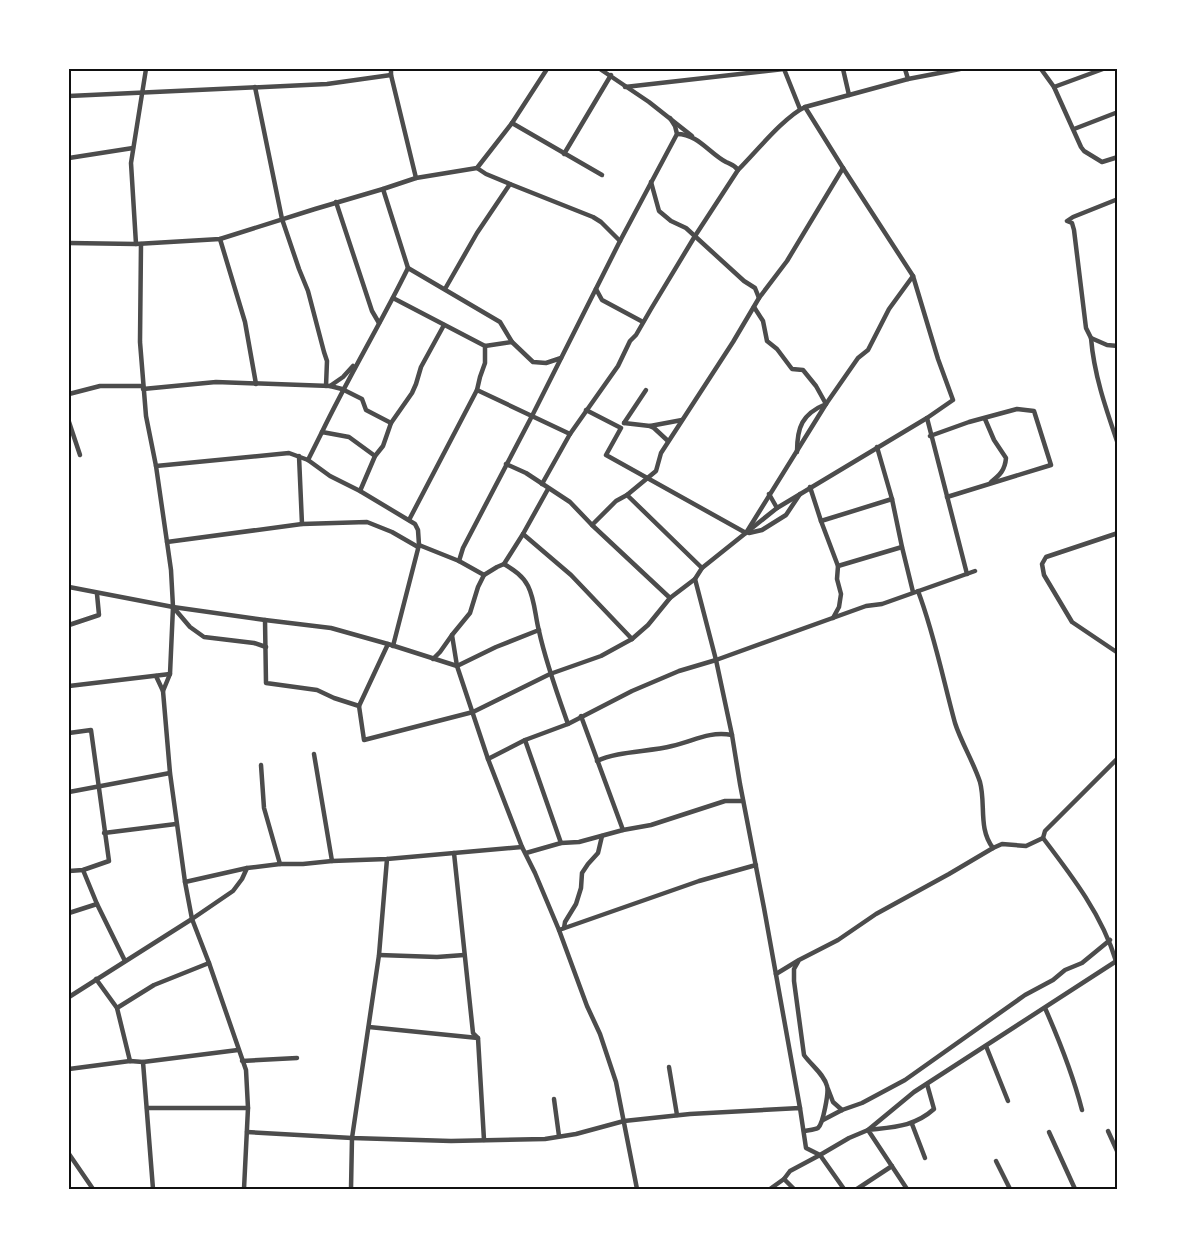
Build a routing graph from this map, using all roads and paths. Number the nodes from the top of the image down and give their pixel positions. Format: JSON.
{"nodes":[{"id":1,"x":146,"y":69,"type":"edge"},
{"id":2,"x":547,"y":69,"type":"edge"},
{"id":3,"x":784,"y":69,"type":"edge"},
{"id":4,"x":843,"y":69,"type":"edge"},
{"id":5,"x":905,"y":69,"type":"edge"},
{"id":6,"x":960,"y":69,"type":"edge"},
{"id":7,"x":1041,"y":69,"type":"edge"},
{"id":8,"x":1103,"y":69,"type":"edge"},
{"id":9,"x":603,"y":70,"type":"edge"},
{"id":10,"x":391,"y":72,"type":"edge"},
{"id":11,"x":611,"y":75,"type":"junction"},
{"id":12,"x":908,"y":79,"type":"junction"},
{"id":13,"x":255,"y":87,"type":"junction"},
{"id":14,"x":625,"y":87,"type":"junction"},
{"id":15,"x":1054,"y":87,"type":"junction"},
{"id":16,"x":143,"y":93,"type":"junction"},
{"id":17,"x":849,"y":95,"type":"junction"},
{"id":18,"x":69,"y":96,"type":"edge"},
{"id":19,"x":802,"y":108,"type":"junction"},
{"id":20,"x":1118,"y":112,"type":"edge"},
{"id":21,"x":670,"y":118,"type":"junction"},
{"id":22,"x":512,"y":123,"type":"junction"},
{"id":23,"x":1074,"y":129,"type":"junction"},
{"id":24,"x":677,"y":134,"type":"junction"},
{"id":25,"x":694,"y":137,"type":"junction"},
{"id":26,"x":133,"y":148,"type":"junction"},
{"id":27,"x":564,"y":154,"type":"junction"},
{"id":28,"x":1118,"y":157,"type":"edge"},
{"id":29,"x":69,"y":158,"type":"edge"},
{"id":30,"x":477,"y":168,"type":"junction"},
{"id":31,"x":843,"y":168,"type":"junction"},
{"id":32,"x":738,"y":170,"type":"junction"},
{"id":33,"x":602,"y":175,"type":"dead end"},
{"id":34,"x":416,"y":178,"type":"junction"},
{"id":35,"x":651,"y":182,"type":"junction"},
{"id":36,"x":510,"y":184,"type":"junction"},
{"id":37,"x":384,"y":189,"type":"junction"},
{"id":38,"x":1118,"y":199,"type":"edge"},
{"id":39,"x":336,"y":202,"type":"junction"},
{"id":40,"x":282,"y":219,"type":"junction"},
{"id":41,"x":695,"y":236,"type":"junction"},
{"id":42,"x":220,"y":239,"type":"junction"},
{"id":43,"x":620,"y":241,"type":"junction"},
{"id":44,"x":69,"y":243,"type":"edge"},
{"id":45,"x":138,"y":244,"type":"junction"},
{"id":46,"x":408,"y":268,"type":"junction"},
{"id":47,"x":913,"y":276,"type":"junction"},
{"id":48,"x":445,"y":289,"type":"junction"},
{"id":49,"x":596,"y":289,"type":"junction"},
{"id":50,"x":393,"y":298,"type":"junction"},
{"id":51,"x":759,"y":298,"type":"junction"},
{"id":52,"x":602,"y":300,"type":"junction"},
{"id":53,"x":590,"y":301,"type":"junction"},
{"id":54,"x":754,"y":307,"type":"junction"},
{"id":55,"x":643,"y":322,"type":"junction"},
{"id":56,"x":379,"y":323,"type":"junction"},
{"id":57,"x":444,"y":325,"type":"junction"},
{"id":58,"x":1091,"y":338,"type":"junction"},
{"id":59,"x":512,"y":342,"type":"junction"},
{"id":60,"x":485,"y":346,"type":"junction"},
{"id":61,"x":1118,"y":346,"type":"edge"},
{"id":62,"x":360,"y":358,"type":"junction"},
{"id":63,"x":561,"y":358,"type":"junction"},
{"id":64,"x":256,"y":384,"type":"junction"},
{"id":65,"x":328,"y":386,"type":"junction"},
{"id":66,"x":143,"y":387,"type":"junction"},
{"id":67,"x":342,"y":389,"type":"junction"},
{"id":68,"x":477,"y":390,"type":"junction"},
{"id":69,"x":646,"y":390,"type":"dead end"},
{"id":70,"x":69,"y":394,"type":"edge"},
{"id":71,"x":826,"y":404,"type":"junction"},
{"id":72,"x":586,"y":410,"type":"junction"},
{"id":73,"x":532,"y":416,"type":"junction"},
{"id":74,"x":927,"y":418,"type":"junction"},
{"id":75,"x":985,"y":419,"type":"junction"},
{"id":76,"x":682,"y":420,"type":"junction"},
{"id":77,"x":69,"y":422,"type":"edge"},
{"id":78,"x":391,"y":423,"type":"junction"},
{"id":79,"x":623,"y":425,"type":"junction"},
{"id":80,"x":650,"y":426,"type":"junction"},
{"id":81,"x":322,"y":432,"type":"junction"},
{"id":82,"x":570,"y":434,"type":"junction"},
{"id":83,"x":930,"y":436,"type":"junction"},
{"id":84,"x":668,"y":441,"type":"junction"},
{"id":85,"x":1118,"y":444,"type":"edge"},
{"id":86,"x":877,"y":447,"type":"junction"},
{"id":87,"x":796,"y":452,"type":"junction"},
{"id":88,"x":80,"y":455,"type":"dead end"},
{"id":89,"x":299,"y":456,"type":"junction"},
{"id":90,"x":375,"y":456,"type":"junction"},
{"id":91,"x":308,"y":460,"type":"junction"},
{"id":92,"x":506,"y":464,"type":"junction"},
{"id":93,"x":156,"y":466,"type":"junction"},
{"id":94,"x":647,"y":477,"type":"junction"},
{"id":95,"x":542,"y":484,"type":"junction"},
{"id":96,"x":988,"y":485,"type":"junction"},
{"id":97,"x":810,"y":487,"type":"junction"},
{"id":98,"x":548,"y":489,"type":"junction"},
{"id":99,"x":360,"y":491,"type":"junction"},
{"id":100,"x":801,"y":493,"type":"junction"},
{"id":101,"x":627,"y":495,"type":"junction"},
{"id":102,"x":769,"y":495,"type":"junction"},
{"id":103,"x":947,"y":497,"type":"junction"},
{"id":104,"x":892,"y":500,"type":"junction"},
{"id":105,"x":777,"y":508,"type":"junction"},
{"id":106,"x":409,"y":520,"type":"junction"},
{"id":107,"x":821,"y":521,"type":"junction"},
{"id":108,"x":302,"y":524,"type":"junction"},
{"id":109,"x":592,"y":525,"type":"junction"},
{"id":110,"x":746,"y":533,"type":"junction"},
{"id":111,"x":1118,"y":533,"type":"edge"},
{"id":112,"x":524,"y":534,"type":"junction"},
{"id":113,"x":167,"y":542,"type":"junction"},
{"id":114,"x":419,"y":546,"type":"junction"},
{"id":115,"x":902,"y":547,"type":"junction"},
{"id":116,"x":459,"y":561,"type":"junction"},
{"id":117,"x":504,"y":564,"type":"junction"},
{"id":118,"x":838,"y":566,"type":"junction"},
{"id":119,"x":702,"y":568,"type":"junction"},
{"id":120,"x":975,"y":572,"type":"dead end"},
{"id":121,"x":967,"y":574,"type":"junction"},
{"id":122,"x":484,"y":575,"type":"junction"},
{"id":123,"x":695,"y":579,"type":"junction"},
{"id":124,"x":69,"y":587,"type":"edge"},
{"id":125,"x":915,"y":592,"type":"junction"},
{"id":126,"x":97,"y":594,"type":"junction"},
{"id":127,"x":670,"y":598,"type":"junction"},
{"id":128,"x":173,"y":608,"type":"junction"},
{"id":129,"x":833,"y":619,"type":"junction"},
{"id":130,"x":265,"y":620,"type":"junction"},
{"id":131,"x":69,"y":625,"type":"edge"},
{"id":132,"x":538,"y":630,"type":"junction"},
{"id":133,"x":452,"y":635,"type":"junction"},
{"id":134,"x":632,"y":639,"type":"junction"},
{"id":135,"x":390,"y":645,"type":"junction"},
{"id":136,"x":266,"y":647,"type":"junction"},
{"id":137,"x":1118,"y":653,"type":"edge"},
{"id":138,"x":433,"y":659,"type":"junction"},
{"id":139,"x":716,"y":660,"type":"junction"},
{"id":140,"x":457,"y":666,"type":"junction"},
{"id":141,"x":170,"y":674,"type":"junction"},
{"id":142,"x":550,"y":674,"type":"junction"},
{"id":143,"x":156,"y":676,"type":"junction"},
{"id":144,"x":69,"y":686,"type":"edge"},
{"id":145,"x":163,"y":691,"type":"junction"},
{"id":146,"x":359,"y":706,"type":"junction"},
{"id":147,"x":472,"y":712,"type":"junction"},
{"id":148,"x":581,"y":716,"type":"junction"},
{"id":149,"x":568,"y":724,"type":"junction"},
{"id":150,"x":69,"y":733,"type":"edge"},
{"id":151,"x":732,"y":735,"type":"junction"},
{"id":152,"x":525,"y":740,"type":"junction"},
{"id":153,"x":314,"y":754,"type":"dead end"},
{"id":154,"x":1118,"y":758,"type":"edge"},
{"id":155,"x":488,"y":759,"type":"junction"},
{"id":156,"x":597,"y":761,"type":"junction"},
{"id":157,"x":261,"y":765,"type":"dead end"},
{"id":158,"x":170,"y":773,"type":"junction"},
{"id":159,"x":99,"y":786,"type":"junction"},
{"id":160,"x":69,"y":792,"type":"edge"},
{"id":161,"x":743,"y":801,"type":"junction"},
{"id":162,"x":176,"y":824,"type":"junction"},
{"id":163,"x":623,"y":830,"type":"junction"},
{"id":164,"x":104,"y":833,"type":"junction"},
{"id":165,"x":602,"y":836,"type":"junction"},
{"id":166,"x":1043,"y":838,"type":"junction"},
{"id":167,"x":561,"y":843,"type":"junction"},
{"id":168,"x":522,"y":847,"type":"junction"},
{"id":169,"x":993,"y":848,"type":"junction"},
{"id":170,"x":454,"y":853,"type":"junction"},
{"id":171,"x":526,"y":853,"type":"junction"},
{"id":172,"x":387,"y":859,"type":"junction"},
{"id":173,"x":332,"y":861,"type":"junction"},
{"id":174,"x":280,"y":864,"type":"junction"},
{"id":175,"x":756,"y":865,"type":"junction"},
{"id":176,"x":247,"y":868,"type":"junction"},
{"id":177,"x":83,"y":870,"type":"junction"},
{"id":178,"x":69,"y":871,"type":"edge"},
{"id":179,"x":185,"y":882,"type":"junction"},
{"id":180,"x":97,"y":904,"type":"junction"},
{"id":181,"x":69,"y":913,"type":"edge"},
{"id":182,"x":192,"y":919,"type":"junction"},
{"id":183,"x":561,"y":929,"type":"junction"},
{"id":184,"x":1110,"y":940,"type":"junction"},
{"id":185,"x":379,"y":955,"type":"junction"},
{"id":186,"x":464,"y":955,"type":"junction"},
{"id":187,"x":799,"y":960,"type":"junction"},
{"id":188,"x":125,"y":961,"type":"junction"},
{"id":189,"x":1117,"y":961,"type":"edge"},
{"id":190,"x":209,"y":963,"type":"junction"},
{"id":191,"x":776,"y":974,"type":"junction"},
{"id":192,"x":96,"y":979,"type":"junction"},
{"id":193,"x":69,"y":997,"type":"edge"},
{"id":194,"x":117,"y":1008,"type":"junction"},
{"id":195,"x":1045,"y":1008,"type":"junction"},
{"id":196,"x":369,"y":1027,"type":"junction"},
{"id":197,"x":478,"y":1038,"type":"junction"},
{"id":198,"x":986,"y":1046,"type":"junction"},
{"id":199,"x":238,"y":1050,"type":"junction"},
{"id":200,"x":297,"y":1058,"type":"dead end"},
{"id":201,"x":130,"y":1061,"type":"junction"},
{"id":202,"x":242,"y":1061,"type":"junction"},
{"id":203,"x":143,"y":1062,"type":"junction"},
{"id":204,"x":669,"y":1067,"type":"dead end"},
{"id":205,"x":69,"y":1069,"type":"edge"},
{"id":206,"x":927,"y":1084,"type":"junction"},
{"id":207,"x":827,"y":1087,"type":"junction"},
{"id":208,"x":554,"y":1099,"type":"dead end"},
{"id":209,"x":1008,"y":1101,"type":"dead end"},
{"id":210,"x":147,"y":1108,"type":"junction"},
{"id":211,"x":248,"y":1108,"type":"junction"},
{"id":212,"x":800,"y":1108,"type":"junction"},
{"id":213,"x":842,"y":1110,"type":"junction"},
{"id":214,"x":1082,"y":1110,"type":"dead end"},
{"id":215,"x":676,"y":1116,"type":"junction"},
{"id":216,"x":624,"y":1120,"type":"junction"},
{"id":217,"x":823,"y":1120,"type":"junction"},
{"id":218,"x":912,"y":1124,"type":"junction"},
{"id":219,"x":868,"y":1130,"type":"junction"},
{"id":220,"x":804,"y":1131,"type":"junction"},
{"id":221,"x":1108,"y":1131,"type":"dead end"},
{"id":222,"x":247,"y":1132,"type":"junction"},
{"id":223,"x":1049,"y":1132,"type":"dead end"},
{"id":224,"x":559,"y":1136,"type":"junction"},
{"id":225,"x":352,"y":1138,"type":"junction"},
{"id":226,"x":484,"y":1140,"type":"junction"},
{"id":227,"x":1118,"y":1153,"type":"edge"},
{"id":228,"x":69,"y":1154,"type":"edge"},
{"id":229,"x":820,"y":1155,"type":"junction"},
{"id":230,"x":925,"y":1158,"type":"dead end"},
{"id":231,"x":996,"y":1161,"type":"dead end"},
{"id":232,"x":892,"y":1166,"type":"junction"},
{"id":233,"x":784,"y":1179,"type":"junction"},
{"id":234,"x":93,"y":1189,"type":"edge"},
{"id":235,"x":153,"y":1189,"type":"edge"},
{"id":236,"x":244,"y":1189,"type":"edge"},
{"id":237,"x":351,"y":1189,"type":"edge"},
{"id":238,"x":637,"y":1189,"type":"edge"},
{"id":239,"x":770,"y":1189,"type":"edge"},
{"id":240,"x":794,"y":1189,"type":"edge"},
{"id":241,"x":844,"y":1189,"type":"edge"},
{"id":242,"x":857,"y":1189,"type":"edge"},
{"id":243,"x":907,"y":1189,"type":"edge"},
{"id":244,"x":1010,"y":1189,"type":"edge"},
{"id":245,"x":1075,"y":1189,"type":"edge"}],
"edges":[{"from":1,"to":16,"type":"street"},
{"from":2,"to":22,"type":"street"},
{"from":3,"to":14,"type":"street"},
{"from":3,"to":19,"type":"street"},
{"from":4,"to":17,"type":"street"},
{"from":5,"to":12,"type":"street"},
{"from":6,"to":12,"type":"street"},
{"from":7,"to":15,"type":"street"},
{"from":8,"to":15,"type":"street"},
{"from":9,"to":11,"type":"street"},
{"from":10,"to":13,"type":"street"},
{"from":10,"to":34,"type":"street"},
{"from":11,"to":14,"type":"street"},
{"from":11,"to":27,"type":"street"},
{"from":12,"to":17,"type":"street"},
{"from":13,"to":16,"type":"street"},
{"from":13,"to":40,"type":"street"},
{"from":14,"to":21,"type":"street"},
{"from":15,"to":23,"type":"street"},
{"from":16,"to":18,"type":"street"},
{"from":16,"to":26,"type":"street"},
{"from":17,"to":19,"type":"street"},
{"from":19,"to":31,"type":"street"},
{"from":19,"to":32,"type":"street"},
{"from":20,"to":23,"type":"street"},
{"from":21,"to":24,"type":"street"},
{"from":21,"to":25,"type":"street"},
{"from":22,"to":27,"type":"street"},
{"from":22,"to":30,"type":"street"},
{"from":23,"to":28,"type":"street"},
{"from":24,"to":25,"type":"street"},
{"from":24,"to":35,"type":"street"},
{"from":25,"to":32,"type":"street"},
{"from":26,"to":29,"type":"street"},
{"from":26,"to":45,"type":"street"},
{"from":27,"to":33,"type":"street"},
{"from":30,"to":34,"type":"street"},
{"from":30,"to":36,"type":"street"},
{"from":31,"to":47,"type":"street"},
{"from":31,"to":51,"type":"street"},
{"from":32,"to":41,"type":"street"},
{"from":34,"to":37,"type":"street"},
{"from":35,"to":41,"type":"street"},
{"from":35,"to":43,"type":"street"},
{"from":36,"to":43,"type":"street"},
{"from":36,"to":48,"type":"street"},
{"from":37,"to":39,"type":"street"},
{"from":37,"to":46,"type":"street"},
{"from":38,"to":58,"type":"street"},
{"from":39,"to":40,"type":"street"},
{"from":39,"to":56,"type":"street"},
{"from":40,"to":42,"type":"street"},
{"from":40,"to":65,"type":"street"},
{"from":41,"to":51,"type":"street"},
{"from":41,"to":55,"type":"street"},
{"from":42,"to":45,"type":"street"},
{"from":42,"to":64,"type":"street"},
{"from":43,"to":49,"type":"street"},
{"from":44,"to":45,"type":"street"},
{"from":45,"to":66,"type":"street"},
{"from":46,"to":48,"type":"street"},
{"from":46,"to":50,"type":"street"},
{"from":47,"to":71,"type":"street"},
{"from":47,"to":74,"type":"street"},
{"from":48,"to":59,"type":"street"},
{"from":49,"to":52,"type":"street"},
{"from":49,"to":53,"type":"street"},
{"from":50,"to":56,"type":"street"},
{"from":50,"to":57,"type":"street"},
{"from":51,"to":54,"type":"street"},
{"from":52,"to":53,"type":"street"},
{"from":52,"to":55,"type":"street"},
{"from":53,"to":63,"type":"street"},
{"from":54,"to":71,"type":"street"},
{"from":54,"to":76,"type":"street"},
{"from":55,"to":72,"type":"street"},
{"from":56,"to":62,"type":"street"},
{"from":57,"to":60,"type":"street"},
{"from":57,"to":78,"type":"street"},
{"from":58,"to":61,"type":"street"},
{"from":58,"to":85,"type":"street"},
{"from":59,"to":60,"type":"street"},
{"from":59,"to":63,"type":"street"},
{"from":60,"to":68,"type":"street"},
{"from":62,"to":65,"type":"street"},
{"from":62,"to":67,"type":"street"},
{"from":63,"to":73,"type":"street"},
{"from":64,"to":65,"type":"street"},
{"from":64,"to":66,"type":"street"},
{"from":65,"to":67,"type":"street"},
{"from":66,"to":70,"type":"street"},
{"from":66,"to":93,"type":"street"},
{"from":67,"to":78,"type":"street"},
{"from":67,"to":81,"type":"street"},
{"from":68,"to":73,"type":"street"},
{"from":68,"to":106,"type":"street"},
{"from":69,"to":79,"type":"street"},
{"from":71,"to":87,"type":"street"},
{"from":71,"to":87,"type":"street"},
{"from":72,"to":79,"type":"street"},
{"from":72,"to":82,"type":"street"},
{"from":73,"to":82,"type":"street"},
{"from":73,"to":92,"type":"street"},
{"from":74,"to":83,"type":"street"},
{"from":74,"to":86,"type":"street"},
{"from":75,"to":83,"type":"street"},
{"from":75,"to":96,"type":"street"},
{"from":75,"to":96,"type":"street"},
{"from":76,"to":80,"type":"street"},
{"from":76,"to":84,"type":"street"},
{"from":77,"to":88,"type":"street"},
{"from":78,"to":90,"type":"street"},
{"from":79,"to":80,"type":"street"},
{"from":79,"to":94,"type":"street"},
{"from":80,"to":84,"type":"street"},
{"from":81,"to":90,"type":"street"},
{"from":81,"to":91,"type":"street"},
{"from":82,"to":95,"type":"street"},
{"from":83,"to":103,"type":"street"},
{"from":84,"to":94,"type":"street"},
{"from":86,"to":97,"type":"street"},
{"from":86,"to":104,"type":"street"},
{"from":87,"to":102,"type":"street"},
{"from":89,"to":91,"type":"street"},
{"from":89,"to":93,"type":"street"},
{"from":89,"to":108,"type":"street"},
{"from":90,"to":99,"type":"street"},
{"from":91,"to":99,"type":"street"},
{"from":92,"to":95,"type":"street"},
{"from":92,"to":116,"type":"street"},
{"from":93,"to":113,"type":"street"},
{"from":94,"to":101,"type":"street"},
{"from":94,"to":110,"type":"street"},
{"from":95,"to":98,"type":"street"},
{"from":96,"to":103,"type":"street"},
{"from":97,"to":100,"type":"street"},
{"from":97,"to":107,"type":"street"},
{"from":98,"to":109,"type":"street"},
{"from":98,"to":112,"type":"street"},
{"from":99,"to":106,"type":"street"},
{"from":100,"to":105,"type":"street"},
{"from":100,"to":110,"type":"street"},
{"from":101,"to":109,"type":"street"},
{"from":101,"to":119,"type":"street"},
{"from":102,"to":105,"type":"street"},
{"from":102,"to":110,"type":"street"},
{"from":103,"to":121,"type":"street"},
{"from":104,"to":107,"type":"street"},
{"from":104,"to":115,"type":"street"},
{"from":105,"to":110,"type":"street"},
{"from":106,"to":114,"type":"street"},
{"from":107,"to":118,"type":"street"},
{"from":108,"to":113,"type":"street"},
{"from":108,"to":114,"type":"street"},
{"from":109,"to":127,"type":"street"},
{"from":110,"to":119,"type":"street"},
{"from":111,"to":137,"type":"street"},
{"from":112,"to":117,"type":"street"},
{"from":112,"to":134,"type":"street"},
{"from":113,"to":128,"type":"street"},
{"from":114,"to":116,"type":"street"},
{"from":114,"to":135,"type":"street"},
{"from":115,"to":118,"type":"street"},
{"from":115,"to":125,"type":"street"},
{"from":116,"to":122,"type":"street"},
{"from":117,"to":122,"type":"street"},
{"from":117,"to":132,"type":"street"},
{"from":118,"to":129,"type":"street"},
{"from":119,"to":123,"type":"street"},
{"from":120,"to":121,"type":"street"},
{"from":121,"to":125,"type":"street"},
{"from":122,"to":133,"type":"street"},
{"from":123,"to":127,"type":"street"},
{"from":123,"to":139,"type":"street"},
{"from":124,"to":126,"type":"street"},
{"from":125,"to":129,"type":"street"},
{"from":125,"to":169,"type":"street"},
{"from":126,"to":128,"type":"street"},
{"from":126,"to":131,"type":"street"},
{"from":127,"to":134,"type":"street"},
{"from":128,"to":130,"type":"street"},
{"from":128,"to":136,"type":"street"},
{"from":128,"to":141,"type":"street"},
{"from":129,"to":139,"type":"street"},
{"from":130,"to":135,"type":"street"},
{"from":130,"to":136,"type":"street"},
{"from":132,"to":140,"type":"street"},
{"from":132,"to":142,"type":"street"},
{"from":133,"to":138,"type":"street"},
{"from":133,"to":140,"type":"street"},
{"from":134,"to":142,"type":"street"},
{"from":135,"to":138,"type":"street"},
{"from":135,"to":146,"type":"street"},
{"from":136,"to":146,"type":"street"},
{"from":138,"to":140,"type":"street"},
{"from":139,"to":148,"type":"street"},
{"from":139,"to":151,"type":"street"},
{"from":140,"to":147,"type":"street"},
{"from":141,"to":143,"type":"street"},
{"from":141,"to":145,"type":"street"},
{"from":142,"to":147,"type":"street"},
{"from":142,"to":149,"type":"street"},
{"from":143,"to":144,"type":"street"},
{"from":143,"to":145,"type":"street"},
{"from":145,"to":158,"type":"street"},
{"from":146,"to":147,"type":"street"},
{"from":147,"to":155,"type":"street"},
{"from":148,"to":149,"type":"street"},
{"from":148,"to":156,"type":"street"},
{"from":149,"to":152,"type":"street"},
{"from":150,"to":159,"type":"street"},
{"from":151,"to":156,"type":"street"},
{"from":151,"to":161,"type":"street"},
{"from":152,"to":155,"type":"street"},
{"from":152,"to":167,"type":"street"},
{"from":153,"to":173,"type":"street"},
{"from":154,"to":166,"type":"street"},
{"from":155,"to":168,"type":"street"},
{"from":156,"to":163,"type":"street"},
{"from":157,"to":174,"type":"street"},
{"from":158,"to":159,"type":"street"},
{"from":158,"to":162,"type":"street"},
{"from":159,"to":160,"type":"street"},
{"from":159,"to":164,"type":"street"},
{"from":161,"to":163,"type":"street"},
{"from":161,"to":175,"type":"street"},
{"from":162,"to":164,"type":"street"},
{"from":162,"to":179,"type":"street"},
{"from":163,"to":165,"type":"street"},
{"from":164,"to":177,"type":"street"},
{"from":165,"to":167,"type":"street"},
{"from":165,"to":183,"type":"street"},
{"from":166,"to":169,"type":"street"},
{"from":166,"to":184,"type":"street"},
{"from":167,"to":171,"type":"street"},
{"from":168,"to":170,"type":"street"},
{"from":168,"to":171,"type":"street"},
{"from":169,"to":187,"type":"street"},
{"from":170,"to":172,"type":"street"},
{"from":170,"to":186,"type":"street"},
{"from":171,"to":183,"type":"street"},
{"from":172,"to":173,"type":"street"},
{"from":172,"to":185,"type":"street"},
{"from":173,"to":174,"type":"street"},
{"from":174,"to":176,"type":"street"},
{"from":175,"to":183,"type":"street"},
{"from":175,"to":191,"type":"street"},
{"from":176,"to":179,"type":"street"},
{"from":176,"to":182,"type":"street"},
{"from":177,"to":178,"type":"street"},
{"from":177,"to":180,"type":"street"},
{"from":179,"to":182,"type":"street"},
{"from":180,"to":181,"type":"street"},
{"from":180,"to":188,"type":"street"},
{"from":182,"to":188,"type":"street"},
{"from":182,"to":190,"type":"street"},
{"from":183,"to":216,"type":"street"},
{"from":184,"to":189,"type":"street"},
{"from":184,"to":213,"type":"street"},
{"from":185,"to":186,"type":"street"},
{"from":185,"to":196,"type":"street"},
{"from":186,"to":197,"type":"street"},
{"from":187,"to":191,"type":"street"},
{"from":187,"to":207,"type":"street"},
{"from":188,"to":192,"type":"street"},
{"from":189,"to":195,"type":"street"},
{"from":190,"to":194,"type":"street"},
{"from":190,"to":199,"type":"street"},
{"from":191,"to":212,"type":"street"},
{"from":192,"to":193,"type":"street"},
{"from":192,"to":194,"type":"street"},
{"from":194,"to":201,"type":"street"},
{"from":195,"to":198,"type":"street"},
{"from":195,"to":214,"type":"street"},
{"from":196,"to":197,"type":"street"},
{"from":196,"to":225,"type":"street"},
{"from":197,"to":226,"type":"street"},
{"from":198,"to":206,"type":"street"},
{"from":198,"to":209,"type":"street"},
{"from":199,"to":202,"type":"street"},
{"from":199,"to":203,"type":"street"},
{"from":200,"to":202,"type":"street"},
{"from":201,"to":203,"type":"street"},
{"from":201,"to":205,"type":"street"},
{"from":202,"to":211,"type":"street"},
{"from":203,"to":210,"type":"street"},
{"from":204,"to":215,"type":"street"},
{"from":206,"to":218,"type":"street"},
{"from":206,"to":219,"type":"street"},
{"from":207,"to":213,"type":"street"},
{"from":207,"to":217,"type":"street"},
{"from":208,"to":224,"type":"street"},
{"from":210,"to":211,"type":"street"},
{"from":210,"to":235,"type":"street"},
{"from":211,"to":222,"type":"street"},
{"from":212,"to":215,"type":"street"},
{"from":212,"to":220,"type":"street"},
{"from":213,"to":217,"type":"street"},
{"from":215,"to":216,"type":"street"},
{"from":216,"to":224,"type":"street"},
{"from":216,"to":238,"type":"street"},
{"from":217,"to":220,"type":"street"},
{"from":218,"to":219,"type":"street"},
{"from":218,"to":230,"type":"street"},
{"from":219,"to":229,"type":"street"},
{"from":219,"to":232,"type":"street"},
{"from":220,"to":229,"type":"street"},
{"from":221,"to":227,"type":"street"},
{"from":222,"to":225,"type":"street"},
{"from":222,"to":236,"type":"street"},
{"from":223,"to":245,"type":"street"},
{"from":224,"to":226,"type":"street"},
{"from":225,"to":226,"type":"street"},
{"from":225,"to":237,"type":"street"},
{"from":228,"to":234,"type":"street"},
{"from":229,"to":233,"type":"street"},
{"from":229,"to":241,"type":"street"},
{"from":231,"to":244,"type":"street"},
{"from":232,"to":242,"type":"street"},
{"from":232,"to":243,"type":"street"},
{"from":233,"to":239,"type":"street"},
{"from":233,"to":240,"type":"street"}]}
